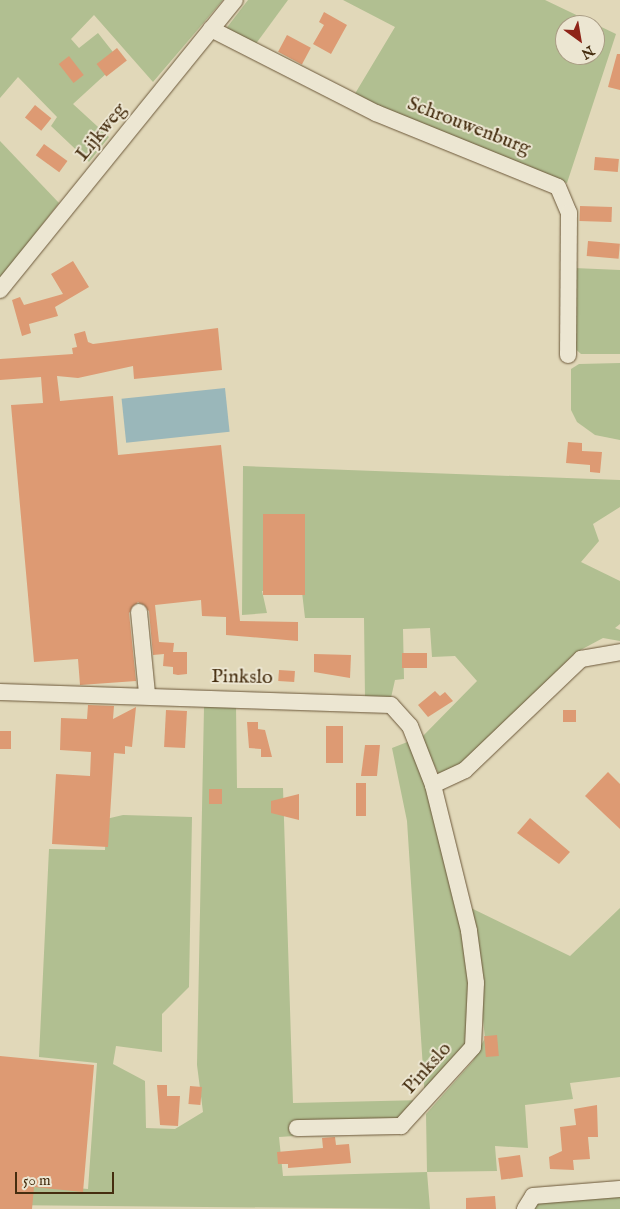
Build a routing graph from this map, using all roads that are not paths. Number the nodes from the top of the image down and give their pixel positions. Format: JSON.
{"nodes":[{"id":1,"x":235,"y":0,"type":"edge"},
{"id":2,"x":211,"y":29,"type":"junction"},
{"id":3,"x":0,"y":290,"type":"edge"},
{"id":4,"x":568,"y":355,"type":"dead end"},
{"id":5,"x":139,"y":612,"type":"dead end"},
{"id":6,"x":620,"y":652,"type":"edge"},
{"id":7,"x":0,"y":692,"type":"edge"},
{"id":8,"x":147,"y":694,"type":"junction"},
{"id":9,"x":433,"y":785,"type":"junction"},
{"id":10,"x":298,"y":1128,"type":"dead end"},
{"id":11,"x":620,"y":1189,"type":"edge"},
{"id":12,"x":525,"y":1209,"type":"edge"}],
"edges":[{"from":1,"to":2,"type":"street","name":"Lijkweg"},
{"from":2,"to":3,"type":"street","name":"Lijkweg"},
{"from":2,"to":4,"type":"street","name":"Schrouwenburg"},
{"from":5,"to":8,"type":"street"},
{"from":6,"to":9,"type":"street"},
{"from":7,"to":8,"type":"street","name":"Pinkslo"},
{"from":8,"to":9,"type":"street","name":"Pinkslo"},
{"from":9,"to":10,"type":"street","name":"Pinkslo"},
{"from":11,"to":12,"type":"street"}]}
